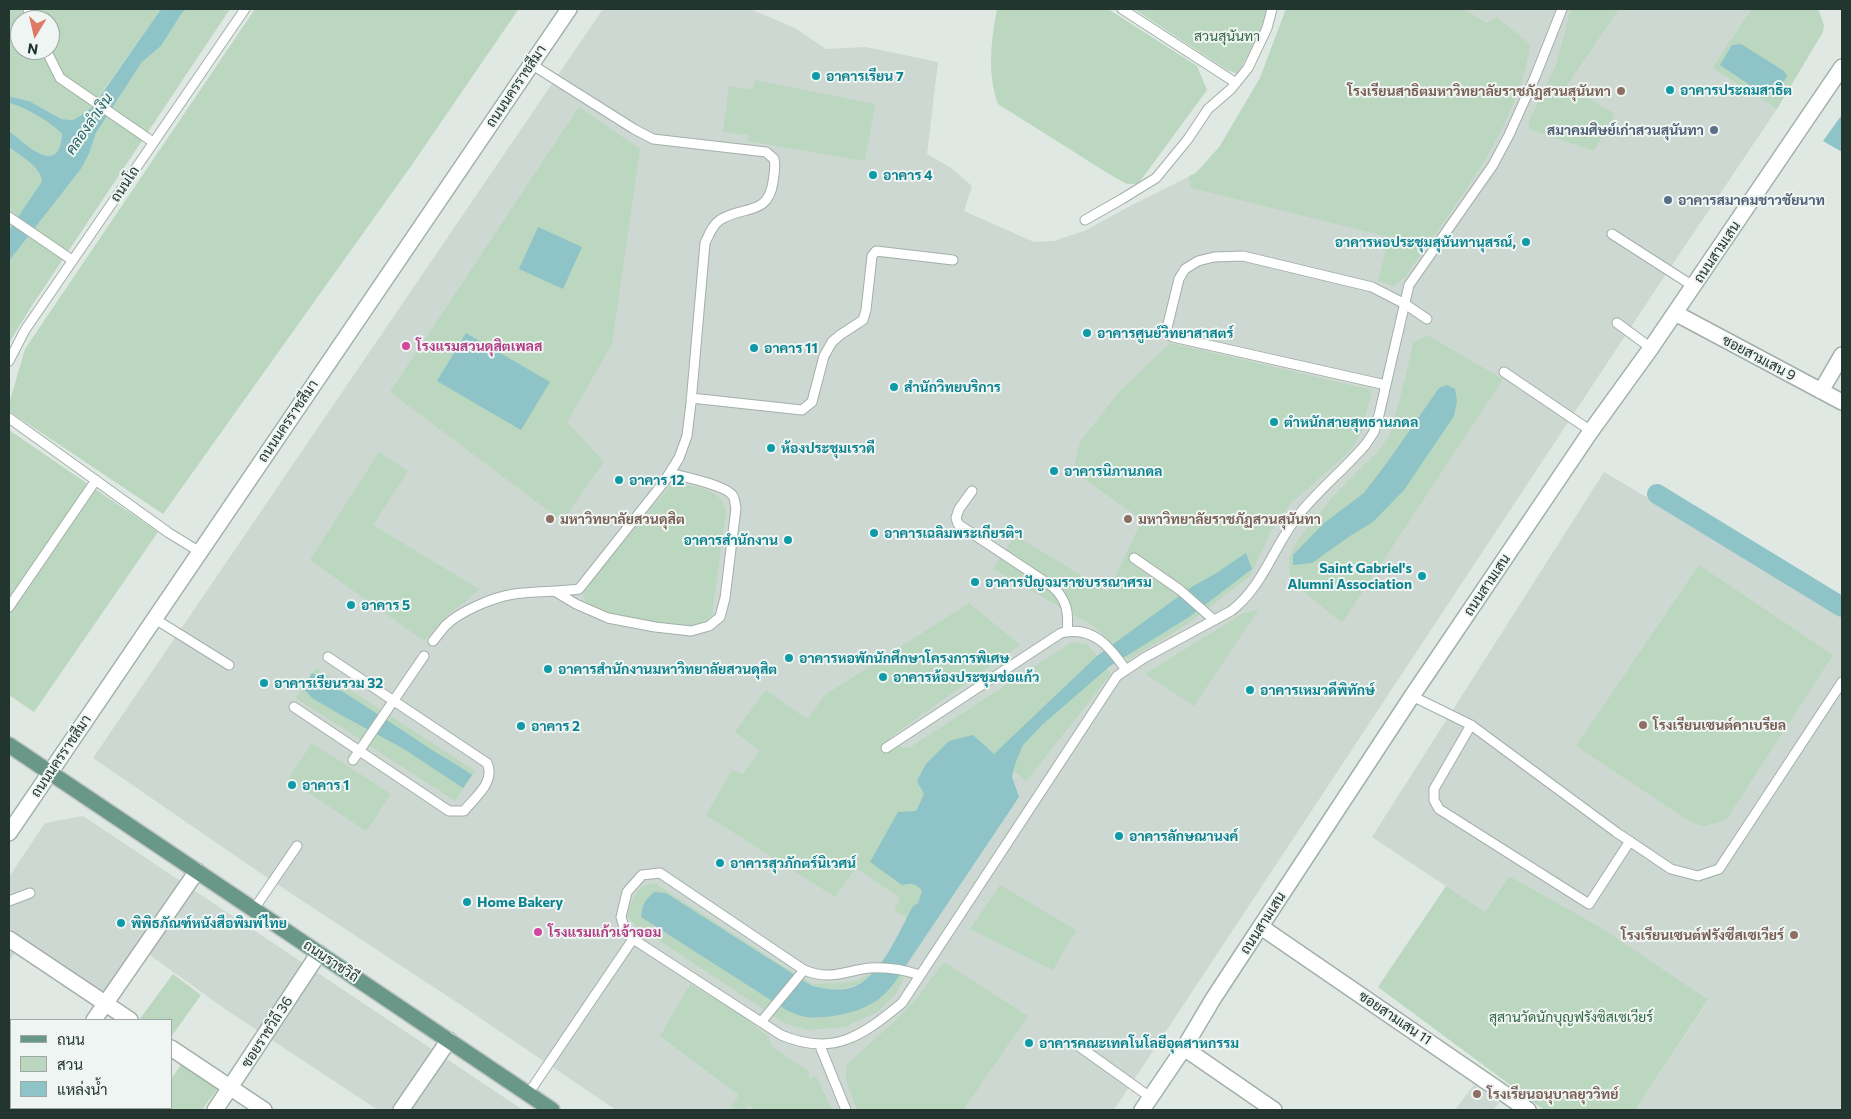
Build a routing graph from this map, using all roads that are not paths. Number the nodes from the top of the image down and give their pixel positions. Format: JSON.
{"nodes":[{"id":1,"x":245,"y":9,"type":"edge"},
{"id":2,"x":569,"y":9,"type":"edge"},
{"id":3,"x":1122,"y":9,"type":"edge"},
{"id":4,"x":1272,"y":9,"type":"edge"},
{"id":5,"x":1562,"y":9,"type":"edge"},
{"id":6,"x":51,"y":60,"type":"edge"},
{"id":7,"x":531,"y":64,"type":"junction"},
{"id":8,"x":1842,"y":67,"type":"edge"},
{"id":9,"x":1236,"y":83,"type":"junction"},
{"id":10,"x":153,"y":142,"type":"junction"},
{"id":11,"x":9,"y":217,"type":"edge"},
{"id":12,"x":1085,"y":220,"type":"dead end"},
{"id":13,"x":1612,"y":234,"type":"dead end"},
{"id":14,"x":72,"y":260,"type":"junction"},
{"id":15,"x":953,"y":260,"type":"dead end"},
{"id":16,"x":1693,"y":286,"type":"junction"},
{"id":17,"x":1405,"y":304,"type":"junction"},
{"id":18,"x":1675,"y":313,"type":"junction"},
{"id":19,"x":1427,"y":319,"type":"dead end"},
{"id":20,"x":1618,"y":322,"type":"dead end"},
{"id":21,"x":1651,"y":348,"type":"junction"},
{"id":22,"x":1842,"y":355,"type":"edge"},
{"id":23,"x":9,"y":361,"type":"edge"},
{"id":24,"x":1504,"y":372,"type":"dead end"},
{"id":25,"x":1386,"y":385,"type":"junction"},
{"id":26,"x":1821,"y":391,"type":"junction"},
{"id":27,"x":691,"y":398,"type":"junction"},
{"id":28,"x":1842,"y":402,"type":"edge"},
{"id":29,"x":9,"y":418,"type":"edge"},
{"id":30,"x":1591,"y":431,"type":"junction"},
{"id":31,"x":670,"y":473,"type":"junction"},
{"id":32,"x":96,"y":480,"type":"junction"},
{"id":33,"x":972,"y":491,"type":"dead end"},
{"id":34,"x":200,"y":552,"type":"junction"},
{"id":35,"x":1134,"y":558,"type":"dead end"},
{"id":36,"x":556,"y":592,"type":"junction"},
{"id":37,"x":9,"y":607,"type":"edge"},
{"id":38,"x":155,"y":619,"type":"junction"},
{"id":39,"x":1214,"y":620,"type":"junction"},
{"id":40,"x":1066,"y":632,"type":"junction"},
{"id":41,"x":433,"y":641,"type":"dead end"},
{"id":42,"x":424,"y":656,"type":"dead end"},
{"id":43,"x":328,"y":657,"type":"dead end"},
{"id":44,"x":229,"y":665,"type":"dead end"},
{"id":45,"x":1124,"y":667,"type":"junction"},
{"id":46,"x":1842,"y":682,"type":"edge"},
{"id":47,"x":1412,"y":696,"type":"junction"},
{"id":48,"x":393,"y":700,"type":"junction"},
{"id":49,"x":294,"y":707,"type":"dead end"},
{"id":50,"x":1471,"y":725,"type":"junction"},
{"id":51,"x":9,"y":745,"type":"edge"},
{"id":52,"x":886,"y":748,"type":"dead end"},
{"id":53,"x":359,"y":751,"type":"junction"},
{"id":54,"x":353,"y":760,"type":"dead end"},
{"id":55,"x":50,"y":772,"type":"junction"},
{"id":56,"x":9,"y":834,"type":"edge"},
{"id":57,"x":1630,"y":841,"type":"junction"},
{"id":58,"x":296,"y":846,"type":"dead end"},
{"id":59,"x":196,"y":871,"type":"junction"},
{"id":60,"x":30,"y":893,"type":"dead end"},
{"id":61,"x":9,"y":901,"type":"edge"},
{"id":62,"x":254,"y":909,"type":"junction"},
{"id":63,"x":1261,"y":927,"type":"junction"},
{"id":64,"x":9,"y":939,"type":"edge"},
{"id":65,"x":633,"y":939,"type":"junction"},
{"id":66,"x":319,"y":953,"type":"junction"},
{"id":67,"x":802,"y":973,"type":"junction"},
{"id":68,"x":920,"y":975,"type":"junction"},
{"id":69,"x":106,"y":1004,"type":"junction"},
{"id":70,"x":95,"y":1019,"type":"edge"},
{"id":71,"x":128,"y":1019,"type":"edge"},
{"id":72,"x":761,"y":1022,"type":"junction"},
{"id":73,"x":448,"y":1040,"type":"junction"},
{"id":74,"x":820,"y":1046,"type":"junction"},
{"id":75,"x":1080,"y":1047,"type":"dead end"},
{"id":76,"x":1184,"y":1048,"type":"junction"},
{"id":77,"x":172,"y":1049,"type":"edge"},
{"id":78,"x":230,"y":1087,"type":"junction"},
{"id":79,"x":528,"y":1094,"type":"junction"},
{"id":80,"x":1146,"y":1104,"type":"edge"},
{"id":81,"x":33,"y":1109,"type":"edge"},
{"id":82,"x":38,"y":1110,"type":"edge"},
{"id":83,"x":215,"y":1110,"type":"edge"},
{"id":84,"x":264,"y":1110,"type":"edge"},
{"id":85,"x":401,"y":1110,"type":"edge"},
{"id":86,"x":552,"y":1110,"type":"edge"},
{"id":87,"x":846,"y":1110,"type":"edge"},
{"id":88,"x":1274,"y":1110,"type":"edge"},
{"id":89,"x":1528,"y":1110,"type":"edge"}],
"edges":[{"from":1,"to":10,"type":"lane","name":"ถนนโถ"},
{"from":2,"to":7,"type":"main road","name":"ถนนนครราชสีมา"},
{"from":3,"to":9,"type":"lane"},
{"from":4,"to":9,"type":"lane"},
{"from":5,"to":17,"type":"lane"},
{"from":6,"to":10,"type":"lane"},
{"from":7,"to":27,"type":"lane"},
{"from":7,"to":34,"type":"main road","name":"ถนนนครราชสีมา"},
{"from":8,"to":16,"type":"main road","name":"ถนนสามเสน"},
{"from":9,"to":12,"type":"lane"},
{"from":10,"to":14,"type":"lane","name":"ถนนโถ"},
{"from":11,"to":14,"type":"lane"},
{"from":13,"to":16,"type":"lane"},
{"from":14,"to":23,"type":"lane","name":"ถนนโถ"},
{"from":15,"to":27,"type":"lane"},
{"from":16,"to":18,"type":"main road","name":"ถนนสามเสน"},
{"from":17,"to":19,"type":"lane"},
{"from":17,"to":25,"type":"lane"},
{"from":17,"to":25,"type":"lane"},
{"from":18,"to":21,"type":"main road","name":"ถนนสามเสน"},
{"from":18,"to":26,"type":"main road","name":"ซอยสามเสน 9"},
{"from":20,"to":21,"type":"lane"},
{"from":21,"to":30,"type":"main road","name":"ถนนสามเสน"},
{"from":22,"to":26,"type":"main road"},
{"from":24,"to":30,"type":"lane"},
{"from":25,"to":39,"type":"lane"},
{"from":26,"to":28,"type":"main road","name":"ซอยสามเสน 9"},
{"from":27,"to":31,"type":"lane"},
{"from":29,"to":32,"type":"lane"},
{"from":30,"to":47,"type":"main road","name":"ถนนสามเสน"},
{"from":31,"to":36,"type":"lane"},
{"from":31,"to":36,"type":"lane"},
{"from":32,"to":34,"type":"lane"},
{"from":32,"to":37,"type":"lane"},
{"from":33,"to":40,"type":"lane"},
{"from":34,"to":38,"type":"main road","name":"ถนนนครราชสีมา"},
{"from":35,"to":39,"type":"lane"},
{"from":36,"to":41,"type":"lane"},
{"from":38,"to":44,"type":"lane"},
{"from":38,"to":55,"type":"main road","name":"ถนนนครราชสีมา"},
{"from":39,"to":45,"type":"lane"},
{"from":40,"to":45,"type":"lane"},
{"from":40,"to":52,"type":"lane"},
{"from":42,"to":48,"type":"lane"},
{"from":43,"to":48,"type":"lane"},
{"from":45,"to":68,"type":"lane"},
{"from":46,"to":57,"type":"lane"},
{"from":47,"to":50,"type":"lane"},
{"from":47,"to":63,"type":"main road","name":"ถนนสามเสน"},
{"from":48,"to":53,"type":"lane"},
{"from":48,"to":53,"type":"lane"},
{"from":49,"to":53,"type":"lane"},
{"from":50,"to":57,"type":"lane"},
{"from":50,"to":57,"type":"lane"},
{"from":51,"to":55,"type":"main road","name":"ถนนราชวิถี"},
{"from":53,"to":54,"type":"lane"},
{"from":55,"to":56,"type":"main road","name":"ถนนนครราชสีมา"},
{"from":55,"to":59,"type":"main road","name":"ถนนราชวิถี"},
{"from":58,"to":62,"type":"lane"},
{"from":59,"to":62,"type":"main road","name":"ถนนราชวิถี"},
{"from":59,"to":69,"type":"main road"},
{"from":60,"to":61,"type":"lane"},
{"from":62,"to":66,"type":"main road","name":"ถนนราชวิถี"},
{"from":63,"to":76,"type":"main road","name":"ถนนสามเสน"},
{"from":63,"to":89,"type":"main road","name":"ซอยสามเสน 11"},
{"from":64,"to":69,"type":"main road"},
{"from":65,"to":67,"type":"lane"},
{"from":65,"to":72,"type":"lane"},
{"from":65,"to":79,"type":"lane"},
{"from":66,"to":73,"type":"main road","name":"ถนนราชวิถี"},
{"from":66,"to":78,"type":"main road","name":"ซอยราชวิถี 36"},
{"from":67,"to":68,"type":"lane"},
{"from":67,"to":72,"type":"lane"},
{"from":68,"to":74,"type":"lane"},
{"from":69,"to":70,"type":"main road"},
{"from":69,"to":71,"type":"main road"},
{"from":72,"to":74,"type":"lane"},
{"from":73,"to":79,"type":"main road","name":"ถนนราชวิถี"},
{"from":73,"to":85,"type":"main road"},
{"from":74,"to":87,"type":"lane"},
{"from":75,"to":80,"type":"lane"},
{"from":76,"to":80,"type":"main road","name":"ถนนสามเสน"},
{"from":76,"to":88,"type":"main road"},
{"from":77,"to":78,"type":"main road"},
{"from":78,"to":83,"type":"main road","name":"ซอยราชวิถี 36"},
{"from":78,"to":84,"type":"main road"},
{"from":79,"to":86,"type":"main road","name":"ถนนราชวิถี"},
{"from":81,"to":82,"type":"main road"}]}
